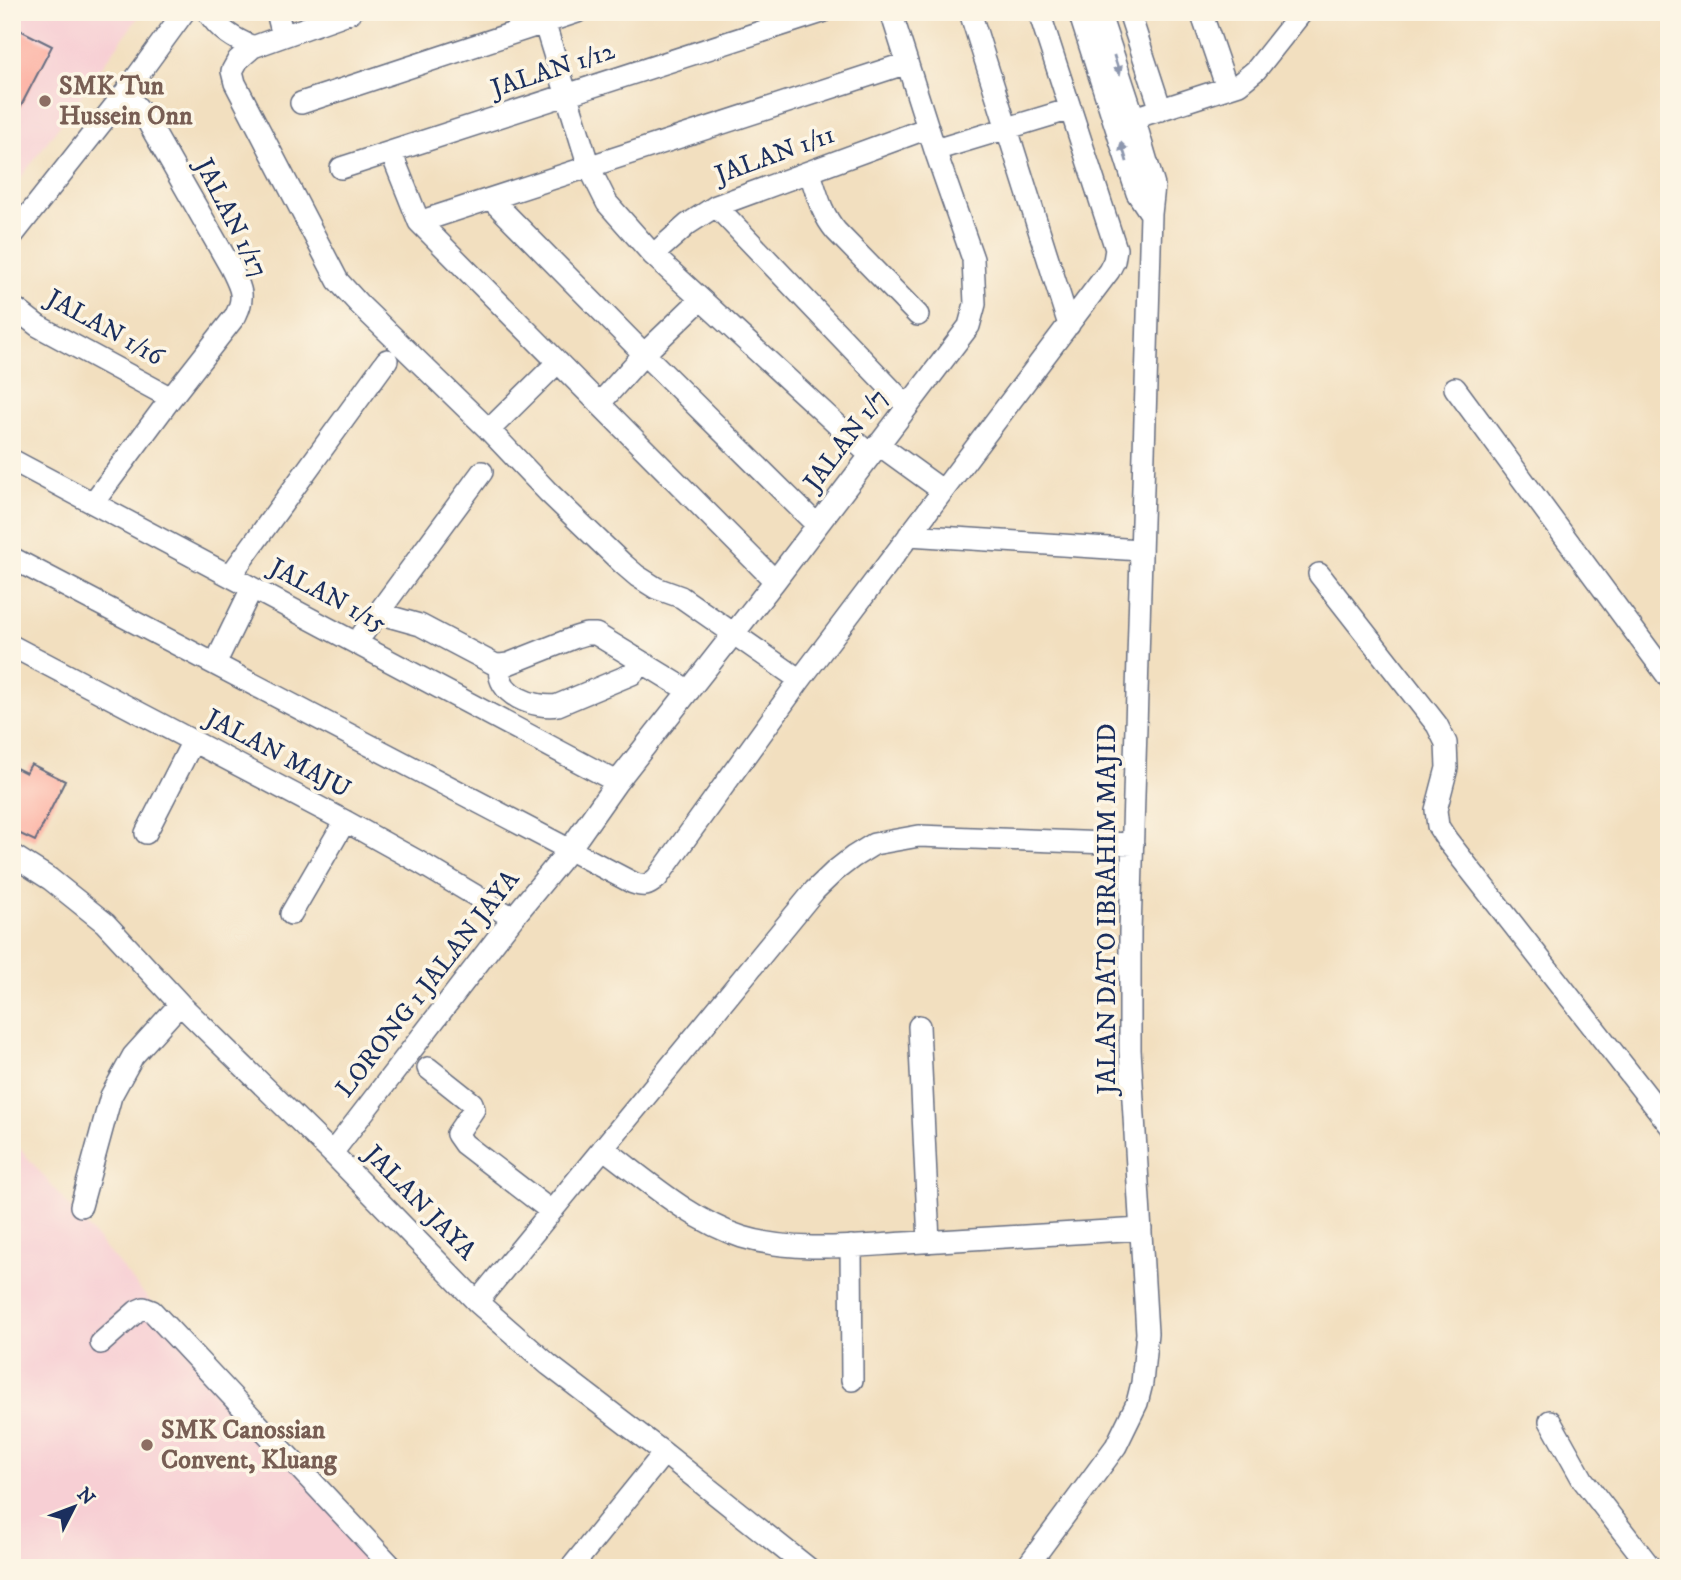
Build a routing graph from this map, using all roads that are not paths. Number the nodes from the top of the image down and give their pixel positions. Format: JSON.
{"nodes":[{"id":1,"x":208,"y":12,"type":"edge"},
{"id":2,"x":277,"y":12,"type":"edge"},
{"id":3,"x":351,"y":12,"type":"edge"},
{"id":4,"x":577,"y":12,"type":"edge"},
{"id":5,"x":821,"y":12,"type":"edge"},
{"id":6,"x":891,"y":12,"type":"edge"},
{"id":7,"x":970,"y":12,"type":"edge"},
{"id":8,"x":1039,"y":12,"type":"edge"},
{"id":9,"x":1079,"y":12,"type":"edge"},
{"id":10,"x":1099,"y":12,"type":"edge"},
{"id":11,"x":1129,"y":12,"type":"edge"},
{"id":12,"x":1201,"y":12,"type":"edge"},
{"id":13,"x":1302,"y":12,"type":"edge"},
{"id":14,"x":188,"y":15,"type":"edge"},
{"id":15,"x":788,"y":17,"type":"edge"},
{"id":16,"x":542,"y":18,"type":"edge"},
{"id":17,"x":283,"y":36,"type":"junction"},
{"id":18,"x":253,"y":47,"type":"junction"},
{"id":19,"x":907,"y":63,"type":"junction"},
{"id":20,"x":1227,"y":88,"type":"junction"},
{"id":21,"x":125,"y":93,"type":"junction"},
{"id":22,"x":566,"y":95,"type":"junction"},
{"id":23,"x":301,"y":103,"type":"dead end"},
{"id":24,"x":1071,"y":109,"type":"junction"},
{"id":25,"x":1161,"y":110,"type":"junction"},
{"id":26,"x":1134,"y":118,"type":"junction"},
{"id":27,"x":928,"y":128,"type":"junction"},
{"id":28,"x":1007,"y":128,"type":"junction"},
{"id":29,"x":935,"y":150,"type":"junction"},
{"id":30,"x":391,"y":152,"type":"junction"},
{"id":31,"x":589,"y":167,"type":"junction"},
{"id":32,"x":341,"y":168,"type":"dead end"},
{"id":33,"x":810,"y":173,"type":"junction"},
{"id":34,"x":491,"y":199,"type":"junction"},
{"id":35,"x":716,"y":206,"type":"junction"},
{"id":36,"x":1151,"y":214,"type":"junction"},
{"id":37,"x":419,"y":222,"type":"junction"},
{"id":38,"x":12,"y":236,"type":"edge"},
{"id":39,"x":653,"y":255,"type":"junction"},
{"id":40,"x":700,"y":300,"type":"junction"},
{"id":41,"x":12,"y":306,"type":"edge"},
{"id":42,"x":918,"y":314,"type":"dead end"},
{"id":43,"x":1069,"y":325,"type":"junction"},
{"id":44,"x":644,"y":354,"type":"junction"},
{"id":45,"x":387,"y":360,"type":"dead end"},
{"id":46,"x":558,"y":362,"type":"junction"},
{"id":47,"x":1455,"y":388,"type":"dead end"},
{"id":48,"x":171,"y":398,"type":"junction"},
{"id":49,"x":600,"y":403,"type":"junction"},
{"id":50,"x":907,"y":406,"type":"junction"},
{"id":51,"x":489,"y":430,"type":"junction"},
{"id":52,"x":874,"y":450,"type":"junction"},
{"id":53,"x":12,"y":460,"type":"edge"},
{"id":54,"x":482,"y":472,"type":"dead end"},
{"id":55,"x":943,"y":491,"type":"junction"},
{"id":56,"x":93,"y":503,"type":"junction"},
{"id":57,"x":817,"y":525,"type":"junction"},
{"id":58,"x":909,"y":535,"type":"junction"},
{"id":59,"x":1140,"y":550,"type":"junction"},
{"id":60,"x":12,"y":558,"type":"edge"},
{"id":61,"x":1319,"y":573,"type":"dead end"},
{"id":62,"x":230,"y":576,"type":"junction"},
{"id":63,"x":775,"y":580,"type":"junction"},
{"id":64,"x":252,"y":588,"type":"junction"},
{"id":65,"x":377,"y":613,"type":"junction"},
{"id":66,"x":733,"y":634,"type":"junction"},
{"id":67,"x":356,"y":643,"type":"junction"},
{"id":68,"x":12,"y":646,"type":"edge"},
{"id":69,"x":643,"y":663,"type":"junction"},
{"id":70,"x":215,"y":664,"type":"junction"},
{"id":71,"x":500,"y":665,"type":"junction"},
{"id":72,"x":1669,"y":678,"type":"edge"},
{"id":73,"x":800,"y":680,"type":"junction"},
{"id":74,"x":689,"y":691,"type":"junction"},
{"id":75,"x":193,"y":741,"type":"junction"},
{"id":76,"x":617,"y":782,"type":"junction"},
{"id":77,"x":345,"y":821,"type":"junction"},
{"id":78,"x":146,"y":833,"type":"dead end"},
{"id":79,"x":1133,"y":844,"type":"junction"},
{"id":80,"x":569,"y":850,"type":"junction"},
{"id":81,"x":12,"y":855,"type":"edge"},
{"id":82,"x":291,"y":914,"type":"dead end"},
{"id":83,"x":513,"y":918,"type":"junction"},
{"id":84,"x":180,"y":1004,"type":"junction"},
{"id":85,"x":919,"y":1027,"type":"dead end"},
{"id":86,"x":428,"y":1068,"type":"dead end"},
{"id":87,"x":1669,"y":1124,"type":"edge"},
{"id":88,"x":603,"y":1148,"type":"junction"},
{"id":89,"x":332,"y":1153,"type":"junction"},
{"id":90,"x":81,"y":1206,"type":"dead end"},
{"id":91,"x":551,"y":1211,"type":"junction"},
{"id":92,"x":1141,"y":1229,"type":"junction"},
{"id":93,"x":929,"y":1242,"type":"junction"},
{"id":94,"x":851,"y":1246,"type":"junction"},
{"id":95,"x":477,"y":1302,"type":"junction"},
{"id":96,"x":101,"y":1343,"type":"dead end"},
{"id":97,"x":852,"y":1380,"type":"dead end"},
{"id":98,"x":1550,"y":1422,"type":"dead end"},
{"id":99,"x":664,"y":1453,"type":"junction"},
{"id":100,"x":393,"y":1568,"type":"edge"},
{"id":101,"x":571,"y":1568,"type":"edge"},
{"id":102,"x":808,"y":1568,"type":"edge"},
{"id":103,"x":1026,"y":1568,"type":"edge"},
{"id":104,"x":1651,"y":1568,"type":"edge"}],
"edges":[{"from":1,"to":18,"type":"street"},
{"from":2,"to":17,"type":"street"},
{"from":3,"to":17,"type":"street"},
{"from":4,"to":16,"type":"street"},
{"from":5,"to":15,"type":"street","name":"JALAN 1/12"},
{"from":6,"to":19,"type":"street","name":"JALAN 1/7"},
{"from":7,"to":28,"type":"street"},
{"from":8,"to":24,"type":"street"},
{"from":36,"to":9,"type":"street","one_way":true},
{"from":10,"to":26,"type":"street","name":"JALAN DATO IBRAHIM MAJID","one_way":true},
{"from":11,"to":25,"type":"street"},
{"from":12,"to":20,"type":"street"},
{"from":13,"to":20,"type":"street"},
{"from":14,"to":21,"type":"street"},
{"from":15,"to":22,"type":"street","name":"JALAN 1/12"},
{"from":16,"to":22,"type":"street"},
{"from":16,"to":23,"type":"street"},
{"from":17,"to":18,"type":"street"},
{"from":18,"to":51,"type":"street"},
{"from":19,"to":27,"type":"street","name":"JALAN 1/7"},
{"from":19,"to":31,"type":"street"},
{"from":20,"to":25,"type":"street"},
{"from":21,"to":38,"type":"street"},
{"from":21,"to":48,"type":"street","name":"JALAN 1/17"},
{"from":22,"to":30,"type":"street","name":"JALAN 1/12"},
{"from":22,"to":31,"type":"street"},
{"from":24,"to":28,"type":"street"},
{"from":24,"to":43,"type":"street"},
{"from":25,"to":26,"type":"street"},
{"from":26,"to":36,"type":"street","name":"JALAN DATO IBRAHIM MAJID"},
{"from":27,"to":29,"type":"street","name":"JALAN 1/7"},
{"from":27,"to":33,"type":"street","name":"JALAN 1/11"},
{"from":28,"to":29,"type":"street"},
{"from":28,"to":43,"type":"street"},
{"from":29,"to":50,"type":"street","name":"JALAN 1/7"},
{"from":30,"to":32,"type":"street","name":"JALAN 1/12"},
{"from":30,"to":37,"type":"street"},
{"from":31,"to":34,"type":"street"},
{"from":31,"to":39,"type":"street"},
{"from":33,"to":35,"type":"street","name":"JALAN 1/11"},
{"from":33,"to":42,"type":"street"},
{"from":34,"to":37,"type":"street"},
{"from":34,"to":44,"type":"street"},
{"from":35,"to":39,"type":"street","name":"JALAN 1/11"},
{"from":35,"to":50,"type":"street"},
{"from":36,"to":59,"type":"street","name":"JALAN DATO IBRAHIM MAJID"},
{"from":37,"to":46,"type":"street"},
{"from":39,"to":40,"type":"street"},
{"from":40,"to":44,"type":"street"},
{"from":40,"to":52,"type":"street"},
{"from":41,"to":48,"type":"street","name":"JALAN 1/16"},
{"from":43,"to":55,"type":"street"},
{"from":44,"to":49,"type":"street"},
{"from":44,"to":57,"type":"street"},
{"from":45,"to":62,"type":"street"},
{"from":46,"to":49,"type":"street"},
{"from":46,"to":51,"type":"street"},
{"from":47,"to":72,"type":"street"},
{"from":48,"to":56,"type":"street","name":"JALAN 1/17"},
{"from":49,"to":63,"type":"street"},
{"from":50,"to":52,"type":"street","name":"JALAN 1/7"},
{"from":51,"to":66,"type":"street"},
{"from":52,"to":55,"type":"street"},
{"from":52,"to":57,"type":"street","name":"JALAN 1/7"},
{"from":53,"to":56,"type":"street","name":"JALAN 1/15"},
{"from":54,"to":65,"type":"street"},
{"from":55,"to":58,"type":"street"},
{"from":56,"to":62,"type":"street","name":"JALAN 1/15"},
{"from":57,"to":63,"type":"street","name":"JALAN 1/7"},
{"from":58,"to":59,"type":"street"},
{"from":58,"to":73,"type":"street"},
{"from":59,"to":79,"type":"street","name":"JALAN DATO IBRAHIM MAJID"},
{"from":60,"to":70,"type":"street"},
{"from":61,"to":87,"type":"street"},
{"from":62,"to":64,"type":"street","name":"JALAN 1/15"},
{"from":63,"to":66,"type":"street","name":"JALAN 1/7"},
{"from":64,"to":67,"type":"street","name":"JALAN 1/15"},
{"from":64,"to":70,"type":"street"},
{"from":65,"to":67,"type":"street"},
{"from":65,"to":71,"type":"street"},
{"from":66,"to":73,"type":"street"},
{"from":66,"to":74,"type":"street","name":"JALAN 1/7"},
{"from":67,"to":76,"type":"street","name":"JALAN 1/15"},
{"from":68,"to":75,"type":"street","name":"JALAN MAJU"},
{"from":69,"to":71,"type":"street"},
{"from":69,"to":71,"type":"street"},
{"from":69,"to":74,"type":"street"},
{"from":70,"to":80,"type":"street"},
{"from":73,"to":80,"type":"street"},
{"from":74,"to":76,"type":"street","name":"JALAN 1/7"},
{"from":75,"to":77,"type":"street","name":"JALAN MAJU"},
{"from":75,"to":78,"type":"street"},
{"from":76,"to":80,"type":"street","name":"JALAN 1/7"},
{"from":77,"to":82,"type":"street"},
{"from":77,"to":83,"type":"street","name":"JALAN MAJU"},
{"from":79,"to":88,"type":"street"},
{"from":79,"to":92,"type":"street","name":"JALAN DATO IBRAHIM MAJID"},
{"from":80,"to":83,"type":"street","name":"LORONG 1 JALAN JAYA"},
{"from":81,"to":84,"type":"street","name":"JALAN JAYA"},
{"from":83,"to":89,"type":"street","name":"LORONG 1 JALAN JAYA"},
{"from":84,"to":89,"type":"street","name":"JALAN JAYA"},
{"from":84,"to":90,"type":"street"},
{"from":85,"to":93,"type":"street"},
{"from":86,"to":91,"type":"street"},
{"from":88,"to":91,"type":"street"},
{"from":88,"to":94,"type":"street"},
{"from":89,"to":95,"type":"street","name":"JALAN JAYA"},
{"from":91,"to":95,"type":"street"},
{"from":92,"to":93,"type":"street"},
{"from":92,"to":103,"type":"street","name":"JALAN DATO IBRAHIM MAJID"},
{"from":93,"to":94,"type":"street"},
{"from":94,"to":97,"type":"street"},
{"from":95,"to":99,"type":"street","name":"JALAN JAYA"},
{"from":96,"to":100,"type":"street"},
{"from":98,"to":104,"type":"street"},
{"from":99,"to":101,"type":"street"},
{"from":99,"to":102,"type":"street","name":"JALAN JAYA"}]}
